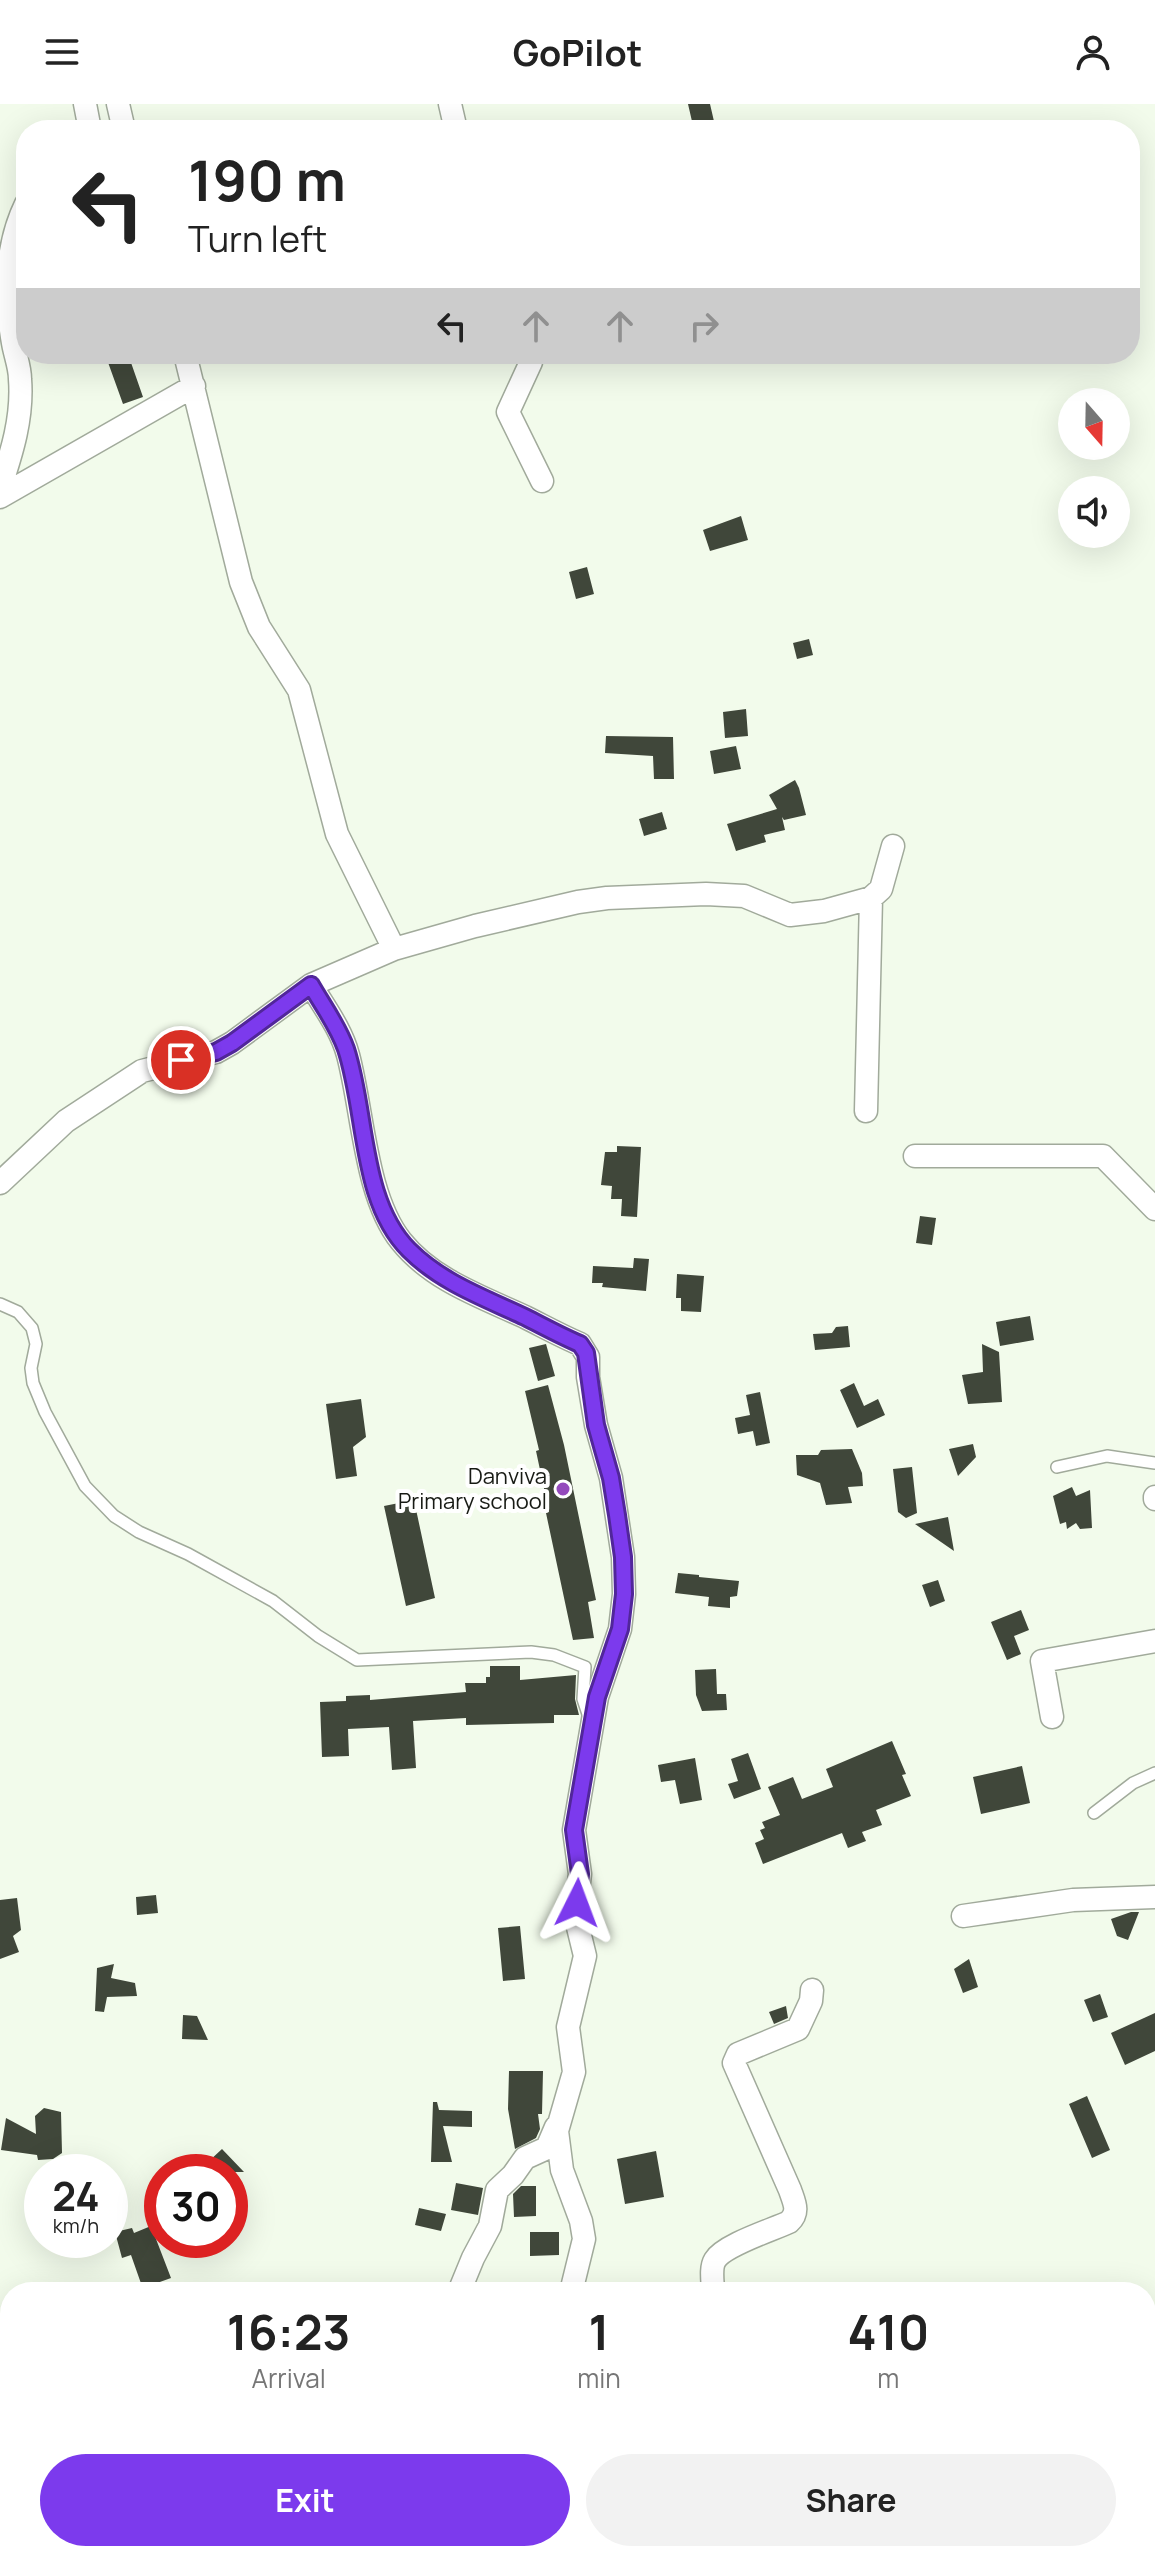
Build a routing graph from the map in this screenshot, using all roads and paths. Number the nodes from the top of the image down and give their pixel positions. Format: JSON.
{"nodes":[{"id":1,"x":16,"y":232,"type":"edge"},
{"id":2,"x":4,"y":296,"type":"edge"},
{"id":3,"x":16,"y":358,"type":"edge"},
{"id":4,"x":17,"y":364,"type":"edge"},
{"id":5,"x":188,"y":364,"type":"edge"},
{"id":6,"x":530,"y":364,"type":"edge"},
{"id":7,"x":194,"y":386,"type":"junction"},
{"id":8,"x":542,"y":481,"type":"dead end"},
{"id":9,"x":0,"y":488,"type":"edge"},
{"id":10,"x":0,"y":497,"type":"edge"},
{"id":11,"x":893,"y":846,"type":"dead end"},
{"id":12,"x":871,"y":898,"type":"junction"},
{"id":13,"x":394,"y":949,"type":"junction"},
{"id":14,"x":311,"y":985,"type":"junction"},
{"id":15,"x":866,"y":1111,"type":"dead end"},
{"id":16,"x":915,"y":1156,"type":"dead end"},
{"id":17,"x":0,"y":1183,"type":"edge"},
{"id":18,"x":1155,"y":1209,"type":"edge"},
{"id":19,"x":0,"y":1304,"type":"edge"},
{"id":20,"x":1155,"y":1463,"type":"edge"},
{"id":21,"x":1057,"y":1467,"type":"dead end"},
{"id":22,"x":1155,"y":1641,"type":"edge"},
{"id":23,"x":1052,"y":1717,"type":"dead end"},
{"id":24,"x":593,"y":1731,"type":"junction"},
{"id":25,"x":1155,"y":1773,"type":"edge"},
{"id":26,"x":1094,"y":1813,"type":"dead end"},
{"id":27,"x":1155,"y":1897,"type":"edge"},
{"id":28,"x":963,"y":1916,"type":"dead end"},
{"id":29,"x":812,"y":1990,"type":"dead end"},
{"id":30,"x":559,"y":2119,"type":"junction"},
{"id":31,"x":463,"y":2282,"type":"edge"},
{"id":32,"x":573,"y":2282,"type":"edge"},
{"id":33,"x":713,"y":2282,"type":"edge"}],
"edges":[{"from":1,"to":2,"type":"street"},
{"from":2,"to":3,"type":"street"},
{"from":4,"to":9,"type":"street"},
{"from":5,"to":7,"type":"street"},
{"from":6,"to":8,"type":"street"},
{"from":7,"to":10,"type":"street"},
{"from":7,"to":13,"type":"street"},
{"from":11,"to":12,"type":"street"},
{"from":12,"to":13,"type":"street"},
{"from":12,"to":15,"type":"street"},
{"from":13,"to":14,"type":"street"},
{"from":14,"to":17,"type":"street"},
{"from":14,"to":24,"type":"street"},
{"from":16,"to":18,"type":"street"},
{"from":19,"to":24,"type":"lane"},
{"from":20,"to":21,"type":"lane"},
{"from":22,"to":23,"type":"street"},
{"from":24,"to":30,"type":"street"},
{"from":25,"to":26,"type":"lane"},
{"from":27,"to":28,"type":"street"},
{"from":29,"to":33,"type":"street"},
{"from":30,"to":31,"type":"street"},
{"from":30,"to":32,"type":"street"}]}
